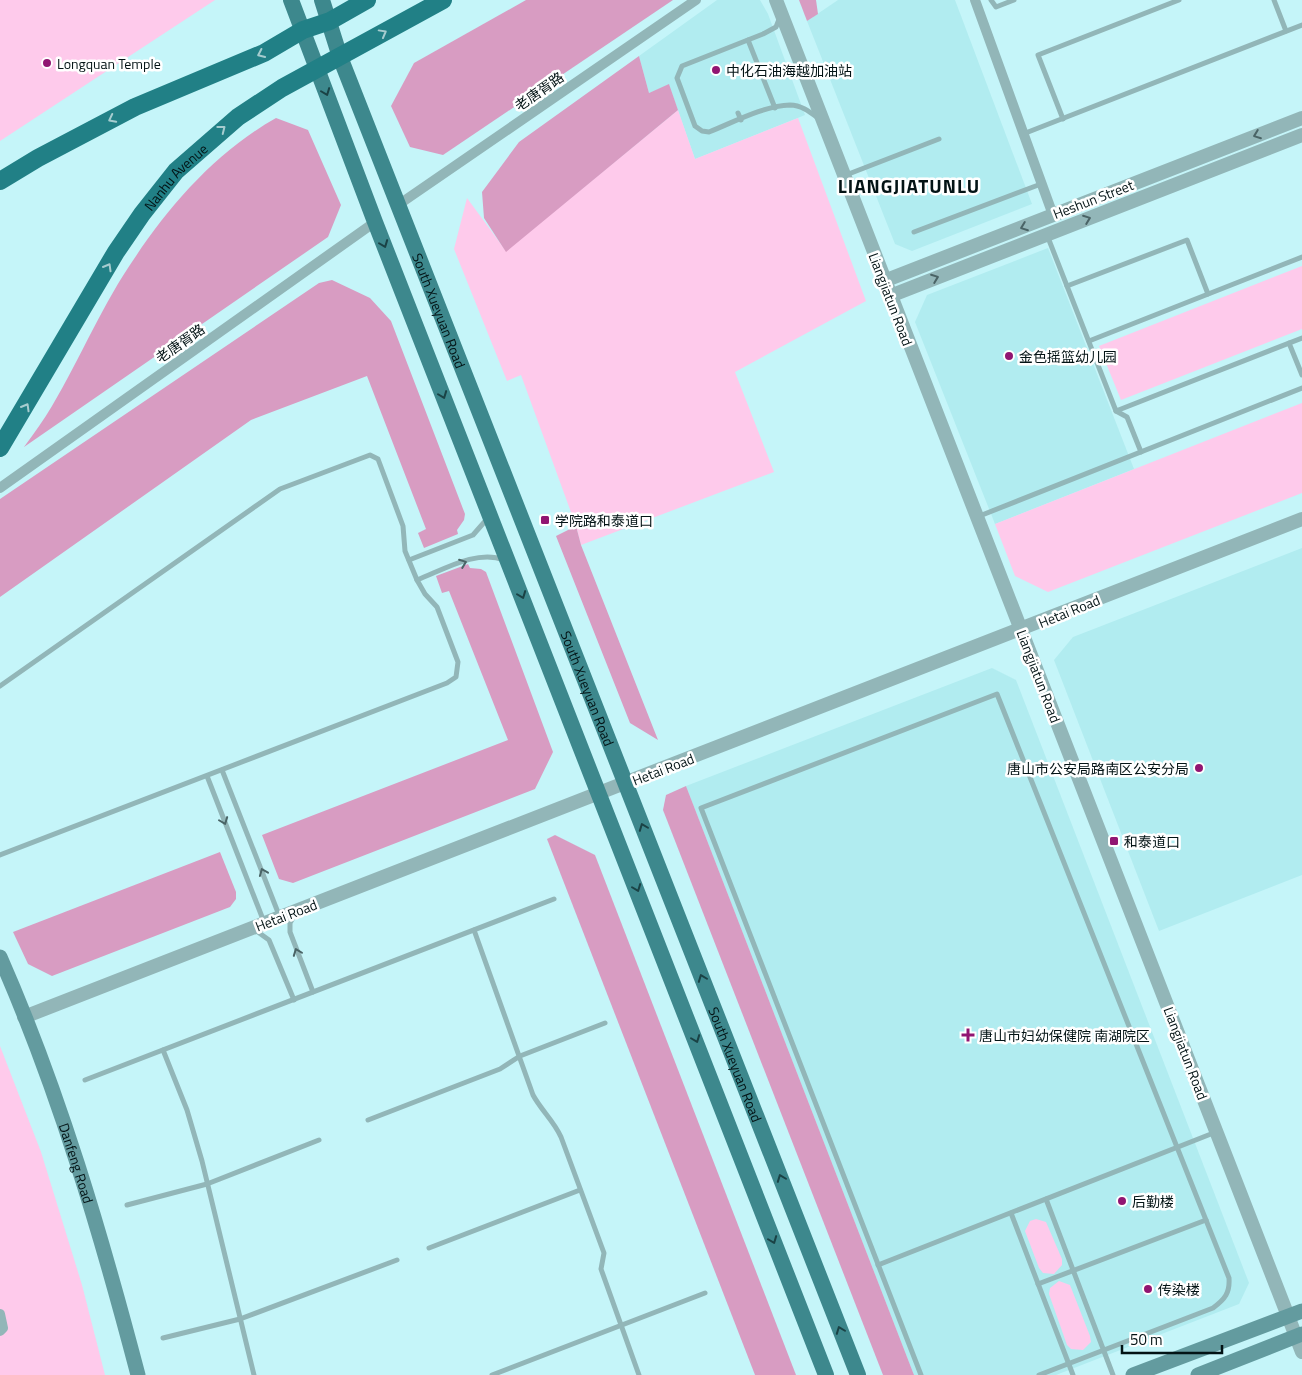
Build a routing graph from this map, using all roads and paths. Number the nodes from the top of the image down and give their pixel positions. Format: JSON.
{"nodes":[{"id":1,"x":291,"y":0,"type":"edge"},
{"id":2,"x":322,"y":0,"type":"edge"},
{"id":3,"x":367,"y":0,"type":"edge"},
{"id":4,"x":443,"y":0,"type":"edge"},
{"id":5,"x":696,"y":0,"type":"edge"},
{"id":6,"x":776,"y":0,"type":"edge"},
{"id":7,"x":975,"y":0,"type":"edge"},
{"id":8,"x":991,"y":0,"type":"edge"},
{"id":9,"x":1014,"y":0,"type":"edge"},
{"id":10,"x":1179,"y":0,"type":"edge"},
{"id":11,"x":1274,"y":0,"type":"edge"},
{"id":12,"x":782,"y":15,"type":"junction"},
{"id":13,"x":330,"y":21,"type":"junction"},
{"id":14,"x":1302,"y":25,"type":"edge"},
{"id":15,"x":303,"y":30,"type":"junction"},
{"id":16,"x":1286,"y":31,"type":"junction"},
{"id":17,"x":748,"y":40,"type":"junction"},
{"id":18,"x":340,"y":57,"type":"junction"},
{"id":19,"x":317,"y":68,"type":"junction"},
{"id":20,"x":774,"y":108,"type":"junction"},
{"id":21,"x":738,"y":113,"type":"dead end"},
{"id":22,"x":1302,"y":118,"type":"edge"},
{"id":23,"x":1063,"y":119,"type":"junction"},
{"id":24,"x":741,"y":120,"type":"junction"},
{"id":25,"x":823,"y":122,"type":"junction"},
{"id":26,"x":1023,"y":134,"type":"junction"},
{"id":27,"x":1302,"y":135,"type":"edge"},
{"id":28,"x":938,"y":139,"type":"dead end"},
{"id":29,"x":844,"y":176,"type":"junction"},
{"id":30,"x":0,"y":181,"type":"edge"},
{"id":31,"x":1042,"y":184,"type":"junction"},
{"id":32,"x":398,"y":205,"type":"junction"},
{"id":33,"x":1053,"y":215,"type":"junction"},
{"id":34,"x":375,"y":222,"type":"junction"},
{"id":35,"x":914,"y":232,"type":"dead end"},
{"id":36,"x":1047,"y":235,"type":"junction"},
{"id":37,"x":1302,"y":257,"type":"edge"},
{"id":38,"x":884,"y":281,"type":"junction"},
{"id":39,"x":1067,"y":286,"type":"junction"},
{"id":40,"x":1208,"y":294,"type":"junction"},
{"id":41,"x":890,"y":296,"type":"junction"},
{"id":42,"x":1302,"y":338,"type":"edge"},
{"id":43,"x":1088,"y":341,"type":"junction"},
{"id":44,"x":1289,"y":343,"type":"junction"},
{"id":45,"x":1302,"y":375,"type":"edge"},
{"id":46,"x":1302,"y":388,"type":"edge"},
{"id":47,"x":1116,"y":411,"type":"junction"},
{"id":48,"x":0,"y":448,"type":"edge"},
{"id":49,"x":1142,"y":452,"type":"junction"},
{"id":50,"x":0,"y":488,"type":"edge"},
{"id":51,"x":490,"y":515,"type":"junction"},
{"id":52,"x":977,"y":517,"type":"junction"},
{"id":53,"x":1302,"y":520,"type":"edge"},
{"id":54,"x":409,"y":560,"type":"junction"},
{"id":55,"x":509,"y":562,"type":"junction"},
{"id":56,"x":417,"y":580,"type":"junction"},
{"id":57,"x":1021,"y":630,"type":"junction"},
{"id":58,"x":0,"y":686,"type":"edge"},
{"id":59,"x":222,"y":770,"type":"junction"},
{"id":60,"x":207,"y":776,"type":"junction"},
{"id":61,"x":626,"y":783,"type":"junction"},
{"id":62,"x":600,"y":794,"type":"junction"},
{"id":63,"x":0,"y":854,"type":"edge"},
{"id":64,"x":554,"y":899,"type":"dead end"},
{"id":65,"x":297,"y":911,"type":"junction"},
{"id":66,"x":280,"y":918,"type":"junction"},
{"id":67,"x":259,"y":926,"type":"junction"},
{"id":68,"x":474,"y":930,"type":"junction"},
{"id":69,"x":0,"y":957,"type":"edge"},
{"id":70,"x":313,"y":992,"type":"junction"},
{"id":71,"x":294,"y":1000,"type":"junction"},
{"id":72,"x":24,"y":1018,"type":"junction"},
{"id":73,"x":605,"y":1023,"type":"dead end"},
{"id":74,"x":163,"y":1050,"type":"junction"},
{"id":75,"x":520,"y":1056,"type":"junction"},
{"id":76,"x":85,"y":1080,"type":"dead end"},
{"id":77,"x":368,"y":1120,"type":"dead end"},
{"id":78,"x":1216,"y":1132,"type":"junction"},
{"id":79,"x":320,"y":1140,"type":"dead end"},
{"id":80,"x":1178,"y":1147,"type":"junction"},
{"id":81,"x":207,"y":1184,"type":"junction"},
{"id":82,"x":580,"y":1190,"type":"junction"},
{"id":83,"x":1046,"y":1199,"type":"junction"},
{"id":84,"x":127,"y":1205,"type":"dead end"},
{"id":85,"x":1011,"y":1213,"type":"junction"},
{"id":86,"x":1206,"y":1220,"type":"junction"},
{"id":87,"x":430,"y":1248,"type":"dead end"},
{"id":88,"x":397,"y":1260,"type":"dead end"},
{"id":89,"x":878,"y":1265,"type":"junction"},
{"id":90,"x":1073,"y":1270,"type":"junction"},
{"id":91,"x":1038,"y":1284,"type":"junction"},
{"id":92,"x":705,"y":1293,"type":"dead end"},
{"id":93,"x":1295,"y":1313,"type":"edge"},
{"id":94,"x":0,"y":1314,"type":"edge"},
{"id":95,"x":240,"y":1319,"type":"junction"},
{"id":96,"x":621,"y":1325,"type":"junction"},
{"id":97,"x":0,"y":1331,"type":"edge"},
{"id":98,"x":1299,"y":1335,"type":"edge"},
{"id":99,"x":163,"y":1338,"type":"dead end"},
{"id":100,"x":1103,"y":1350,"type":"junction"},
{"id":101,"x":1302,"y":1352,"type":"edge"},
{"id":102,"x":1069,"y":1364,"type":"junction"},
{"id":103,"x":138,"y":1375,"type":"edge"},
{"id":104,"x":254,"y":1375,"type":"edge"},
{"id":105,"x":492,"y":1375,"type":"edge"},
{"id":106,"x":639,"y":1375,"type":"edge"},
{"id":107,"x":826,"y":1375,"type":"edge"},
{"id":108,"x":858,"y":1375,"type":"edge"},
{"id":109,"x":921,"y":1375,"type":"edge"},
{"id":110,"x":1039,"y":1375,"type":"edge"},
{"id":111,"x":1074,"y":1375,"type":"edge"},
{"id":112,"x":1113,"y":1375,"type":"edge"},
{"id":113,"x":1133,"y":1375,"type":"edge"},
{"id":114,"x":1198,"y":1375,"type":"edge"}],
"edges":[{"from":1,"to":15,"type":"main road","name":"South Xueyuan Road"},
{"from":2,"to":13,"type":"main road","name":"South Xueyuan Road"},
{"from":3,"to":13,"type":"highway"},
{"from":18,"to":4,"type":"highway","name":"Nanhu Avenue","one_way":true},
{"from":5,"to":32,"type":"street","name":"老唐胥路"},
{"from":6,"to":12,"type":"street","name":"Liangjiatun Road"},
{"from":7,"to":26,"type":"street"},
{"from":8,"to":9,"type":"lane"},
{"from":10,"to":23,"type":"lane"},
{"from":11,"to":16,"type":"lane"},
{"from":12,"to":17,"type":"lane"},
{"from":12,"to":25,"type":"street","name":"Liangjiatun Road"},
{"from":13,"to":15,"type":"highway"},
{"from":13,"to":18,"type":"main road","name":"South Xueyuan Road"},
{"from":14,"to":16,"type":"lane"},
{"from":15,"to":19,"type":"main road","name":"South Xueyuan Road"},
{"from":15,"to":30,"type":"highway","one_way":true},
{"from":16,"to":23,"type":"lane"},
{"from":17,"to":20,"type":"lane"},
{"from":17,"to":24,"type":"lane"},
{"from":18,"to":19,"type":"highway","name":"Nanhu Avenue"},
{"from":18,"to":32,"type":"main road","name":"South Xueyuan Road"},
{"from":19,"to":34,"type":"main road","name":"South Xueyuan Road","one_way":true},
{"from":48,"to":19,"type":"highway","name":"Nanhu Avenue","one_way":true},
{"from":20,"to":24,"type":"lane"},
{"from":20,"to":25,"type":"lane"},
{"from":21,"to":24,"type":"lane"},
{"from":22,"to":33,"type":"street","name":"Heshun Street","one_way":true},
{"from":23,"to":26,"type":"lane"},
{"from":25,"to":29,"type":"street","name":"Liangjiatun Road"},
{"from":26,"to":31,"type":"street"},
{"from":36,"to":27,"type":"street","name":"Heshun Street","one_way":true},
{"from":28,"to":29,"type":"lane"},
{"from":29,"to":38,"type":"street","name":"Liangjiatun Road"},
{"from":31,"to":33,"type":"street"},
{"from":31,"to":35,"type":"lane"},
{"from":32,"to":61,"type":"main road","name":"South Xueyuan Road"},
{"from":33,"to":38,"type":"street","name":"Heshun Street","one_way":true},
{"from":34,"to":50,"type":"street","name":"老唐胥路"},
{"from":34,"to":51,"type":"main road","name":"South Xueyuan Road","one_way":true},
{"from":36,"to":39,"type":"lane"},
{"from":41,"to":36,"type":"street","name":"Heshun Street","one_way":true},
{"from":37,"to":40,"type":"lane"},
{"from":38,"to":41,"type":"street","name":"Liangjiatun Road"},
{"from":39,"to":40,"type":"lane"},
{"from":39,"to":43,"type":"lane"},
{"from":40,"to":43,"type":"lane"},
{"from":41,"to":52,"type":"street","name":"Liangjiatun Road"},
{"from":42,"to":44,"type":"lane"},
{"from":43,"to":47,"type":"lane"},
{"from":44,"to":45,"type":"lane"},
{"from":44,"to":47,"type":"lane"},
{"from":46,"to":49,"type":"lane"},
{"from":47,"to":49,"type":"lane"},
{"from":49,"to":52,"type":"lane"},
{"from":51,"to":54,"type":"lane"},
{"from":51,"to":55,"type":"main road","name":"South Xueyuan Road"},
{"from":52,"to":57,"type":"street","name":"Liangjiatun Road"},
{"from":53,"to":57,"type":"street","name":"Hetai Road"},
{"from":54,"to":56,"type":"lane"},
{"from":54,"to":58,"type":"lane"},
{"from":56,"to":55,"type":"lane","one_way":true},
{"from":55,"to":62,"type":"main road","name":"South Xueyuan Road","one_way":true},
{"from":56,"to":59,"type":"lane"},
{"from":57,"to":61,"type":"street","name":"Hetai Road"},
{"from":57,"to":78,"type":"street","name":"Liangjiatun Road"},
{"from":59,"to":60,"type":"lane"},
{"from":66,"to":59,"type":"lane","one_way":true},
{"from":60,"to":63,"type":"lane"},
{"from":60,"to":67,"type":"lane","one_way":true},
{"from":61,"to":62,"type":"street","name":"Hetai Road"},
{"from":108,"to":61,"type":"main road","name":"South Xueyuan Road","one_way":true},
{"from":62,"to":65,"type":"street","name":"Hetai Road"},
{"from":62,"to":107,"type":"main road","name":"South Xueyuan Road","one_way":true},
{"from":64,"to":68,"type":"lane"},
{"from":65,"to":66,"type":"street","name":"Hetai Road"},
{"from":70,"to":65,"type":"lane","one_way":true},
{"from":66,"to":67,"type":"street","name":"Hetai Road"},
{"from":67,"to":71,"type":"lane"},
{"from":67,"to":72,"type":"street","name":"Hetai Road"},
{"from":68,"to":70,"type":"lane"},
{"from":68,"to":75,"type":"lane"},
{"from":69,"to":72,"type":"main road","name":"Danfeng Road"},
{"from":70,"to":71,"type":"lane"},
{"from":71,"to":74,"type":"lane"},
{"from":72,"to":103,"type":"main road","name":"Danfeng Road"},
{"from":73,"to":75,"type":"lane"},
{"from":74,"to":76,"type":"lane"},
{"from":74,"to":81,"type":"lane"},
{"from":75,"to":77,"type":"lane"},
{"from":75,"to":82,"type":"lane"},
{"from":78,"to":80,"type":"lane"},
{"from":78,"to":93,"type":"street","name":"Liangjiatun Road"},
{"from":79,"to":81,"type":"lane"},
{"from":80,"to":83,"type":"lane"},
{"from":80,"to":86,"type":"lane"},
{"from":80,"to":89,"type":"lane"},
{"from":81,"to":84,"type":"lane"},
{"from":81,"to":95,"type":"lane"},
{"from":82,"to":87,"type":"lane"},
{"from":82,"to":96,"type":"lane"},
{"from":83,"to":85,"type":"lane"},
{"from":83,"to":90,"type":"lane"},
{"from":85,"to":89,"type":"lane"},
{"from":85,"to":91,"type":"lane"},
{"from":86,"to":90,"type":"lane"},
{"from":86,"to":100,"type":"lane"},
{"from":88,"to":95,"type":"lane"},
{"from":89,"to":109,"type":"lane"},
{"from":90,"to":91,"type":"lane"},
{"from":90,"to":100,"type":"lane"},
{"from":91,"to":102,"type":"lane"},
{"from":92,"to":96,"type":"lane"},
{"from":93,"to":98,"type":"street","name":"Liangjiatun Road"},
{"from":93,"to":113,"type":"main road"},
{"from":94,"to":97,"type":"street"},
{"from":95,"to":99,"type":"lane"},
{"from":95,"to":104,"type":"lane"},
{"from":96,"to":105,"type":"lane"},
{"from":96,"to":106,"type":"lane"},
{"from":98,"to":101,"type":"street","name":"Liangjiatun Road"},
{"from":98,"to":114,"type":"main road"},
{"from":100,"to":102,"type":"lane"},
{"from":100,"to":112,"type":"lane"},
{"from":102,"to":110,"type":"lane"},
{"from":102,"to":111,"type":"lane"}]}
